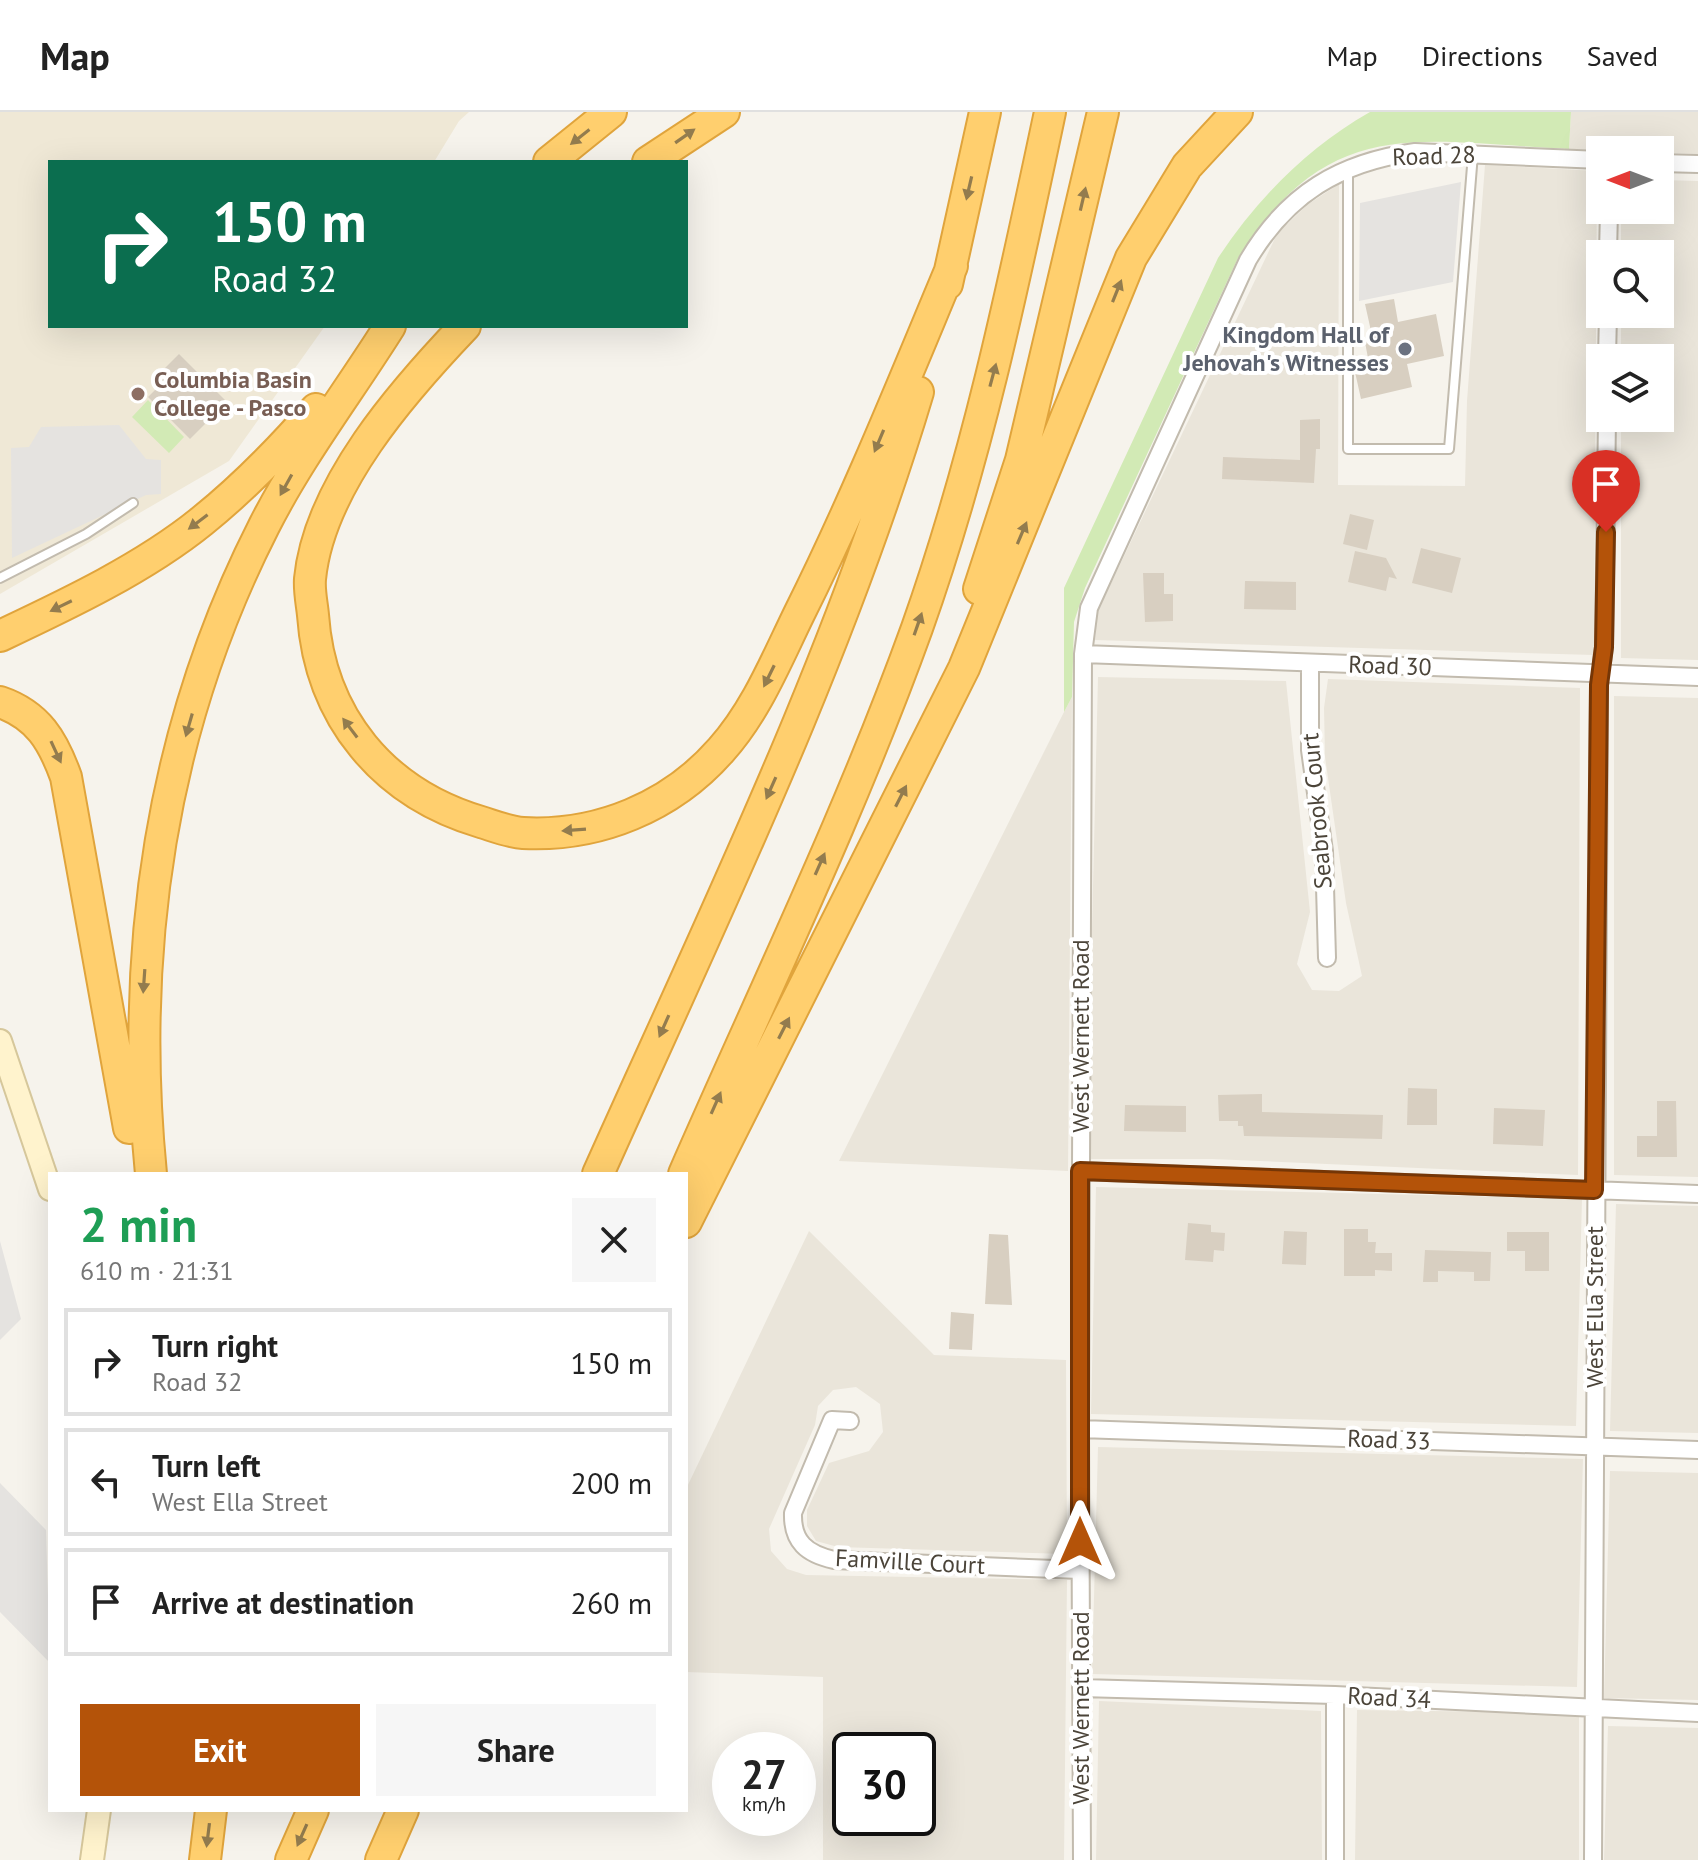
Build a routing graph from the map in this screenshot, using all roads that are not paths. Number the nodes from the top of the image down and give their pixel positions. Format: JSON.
{"nodes":[{"id":1,"x":611,"y":112,"type":"edge"},
{"id":2,"x":724,"y":112,"type":"edge"},
{"id":3,"x":985,"y":112,"type":"edge"},
{"id":4,"x":1050,"y":112,"type":"edge"},
{"id":5,"x":1103,"y":112,"type":"edge"},
{"id":6,"x":1237,"y":112,"type":"edge"},
{"id":7,"x":1473,"y":154,"type":"junction"},
{"id":8,"x":1586,"y":159,"type":"edge"},
{"id":9,"x":551,"y":160,"type":"edge"},
{"id":10,"x":651,"y":160,"type":"edge"},
{"id":11,"x":1674,"y":163,"type":"edge"},
{"id":12,"x":1698,"y":164,"type":"edge"},
{"id":13,"x":1348,"y":167,"type":"junction"},
{"id":14,"x":1255,"y":249,"type":"joint"},
{"id":15,"x":952,"y":266,"type":"junction"},
{"id":16,"x":387,"y":328,"type":"edge"},
{"id":17,"x":388,"y":328,"type":"edge"},
{"id":18,"x":463,"y":328,"type":"edge"},
{"id":19,"x":1607,"y":432,"type":"edge"},
{"id":20,"x":133,"y":503,"type":"dead end"},
{"id":21,"x":0,"y":578,"type":"edge"},
{"id":22,"x":0,"y":636,"type":"edge"},
{"id":23,"x":1083,"y":654,"type":"junction"},
{"id":24,"x":1310,"y":663,"type":"junction"},
{"id":25,"x":1601,"y":674,"type":"junction"},
{"id":26,"x":1698,"y":677,"type":"edge"},
{"id":27,"x":0,"y":702,"type":"edge"},
{"id":28,"x":933,"y":732,"type":"junction"},
{"id":29,"x":1327,"y":958,"type":"dead end"},
{"id":30,"x":0,"y":1041,"type":"edge"},
{"id":31,"x":1080,"y":1171,"type":"junction"},
{"id":32,"x":138,"y":1172,"type":"edge"},
{"id":33,"x":151,"y":1172,"type":"edge"},
{"id":34,"x":599,"y":1172,"type":"edge"},
{"id":35,"x":685,"y":1172,"type":"edge"},
{"id":36,"x":48,"y":1183,"type":"edge"},
{"id":37,"x":1594,"y":1190,"type":"junction"},
{"id":38,"x":1698,"y":1194,"type":"edge"},
{"id":39,"x":688,"y":1218,"type":"edge"},
{"id":40,"x":850,"y":1421,"type":"dead end"},
{"id":41,"x":1080,"y":1429,"type":"junction"},
{"id":42,"x":1596,"y":1447,"type":"junction"},
{"id":43,"x":1698,"y":1450,"type":"edge"},
{"id":44,"x":1080,"y":1570,"type":"junction"},
{"id":45,"x":1081,"y":1688,"type":"junction"},
{"id":46,"x":1335,"y":1695,"type":"junction"},
{"id":47,"x":1593,"y":1708,"type":"junction"},
{"id":48,"x":1698,"y":1713,"type":"edge"},
{"id":49,"x":99,"y":1812,"type":"edge"},
{"id":50,"x":211,"y":1812,"type":"edge"},
{"id":51,"x":312,"y":1812,"type":"edge"},
{"id":52,"x":402,"y":1812,"type":"edge"},
{"id":53,"x":92,"y":1860,"type":"edge"},
{"id":54,"x":205,"y":1860,"type":"edge"},
{"id":55,"x":291,"y":1860,"type":"edge"},
{"id":56,"x":381,"y":1860,"type":"edge"},
{"id":57,"x":1082,"y":1860,"type":"edge"},
{"id":58,"x":1335,"y":1860,"type":"edge"},
{"id":59,"x":1593,"y":1860,"type":"edge"}],
"edges":[{"from":1,"to":9,"type":"highway","one_way":true},
{"from":10,"to":2,"type":"highway","one_way":true},
{"from":3,"to":15,"type":"highway","one_way":true},
{"from":35,"to":4,"type":"highway","one_way":true},
{"from":28,"to":5,"type":"highway","one_way":true},
{"from":28,"to":6,"type":"highway","one_way":true},
{"from":7,"to":8,"type":"street","name":"Road 28"},
{"from":7,"to":13,"type":"street","name":"Road 28"},
{"from":7,"to":13,"type":"lane"},
{"from":11,"to":12,"type":"street"},
{"from":13,"to":14,"type":"street","name":"Road 28"},
{"from":14,"to":23,"type":"street","name":"West Wernett Road"},
{"from":15,"to":18,"type":"highway","one_way":true},
{"from":15,"to":34,"type":"highway","one_way":true},
{"from":16,"to":22,"type":"highway","one_way":true},
{"from":17,"to":33,"type":"highway","one_way":true},
{"from":19,"to":25,"type":"street","name":"West Ella Street"},
{"from":20,"to":21,"type":"lane"},
{"from":23,"to":24,"type":"street","name":"Road 30"},
{"from":23,"to":31,"type":"street","name":"West Wernett Road"},
{"from":24,"to":25,"type":"street","name":"Road 30"},
{"from":24,"to":29,"type":"street","name":"Seabrook Court"},
{"from":25,"to":26,"type":"street","name":"Road 30"},
{"from":25,"to":37,"type":"street","name":"West Ella Street"},
{"from":27,"to":32,"type":"highway","one_way":true},
{"from":39,"to":28,"type":"highway","one_way":true},
{"from":30,"to":36,"type":"main road"},
{"from":31,"to":37,"type":"street"},
{"from":31,"to":41,"type":"street","name":"West Wernett Road"},
{"from":37,"to":38,"type":"street"},
{"from":37,"to":42,"type":"street","name":"West Ella Street"},
{"from":40,"to":44,"type":"street","name":"Famville Court"},
{"from":41,"to":42,"type":"street","name":"Road 33"},
{"from":41,"to":44,"type":"street","name":"West Wernett Road"},
{"from":42,"to":43,"type":"street","name":"Road 33"},
{"from":42,"to":47,"type":"street","name":"West Ella Street"},
{"from":44,"to":45,"type":"street","name":"West Wernett Road"},
{"from":45,"to":46,"type":"street","name":"Road 34"},
{"from":45,"to":57,"type":"street","name":"West Wernett Road"},
{"from":46,"to":47,"type":"street","name":"Road 34"},
{"from":46,"to":58,"type":"street"},
{"from":47,"to":48,"type":"street","name":"Road 34"},
{"from":47,"to":59,"type":"street","name":"West Ella Street"},
{"from":49,"to":53,"type":"main road"},
{"from":50,"to":54,"type":"highway","one_way":true},
{"from":51,"to":55,"type":"highway","one_way":true},
{"from":52,"to":56,"type":"highway"}]}
